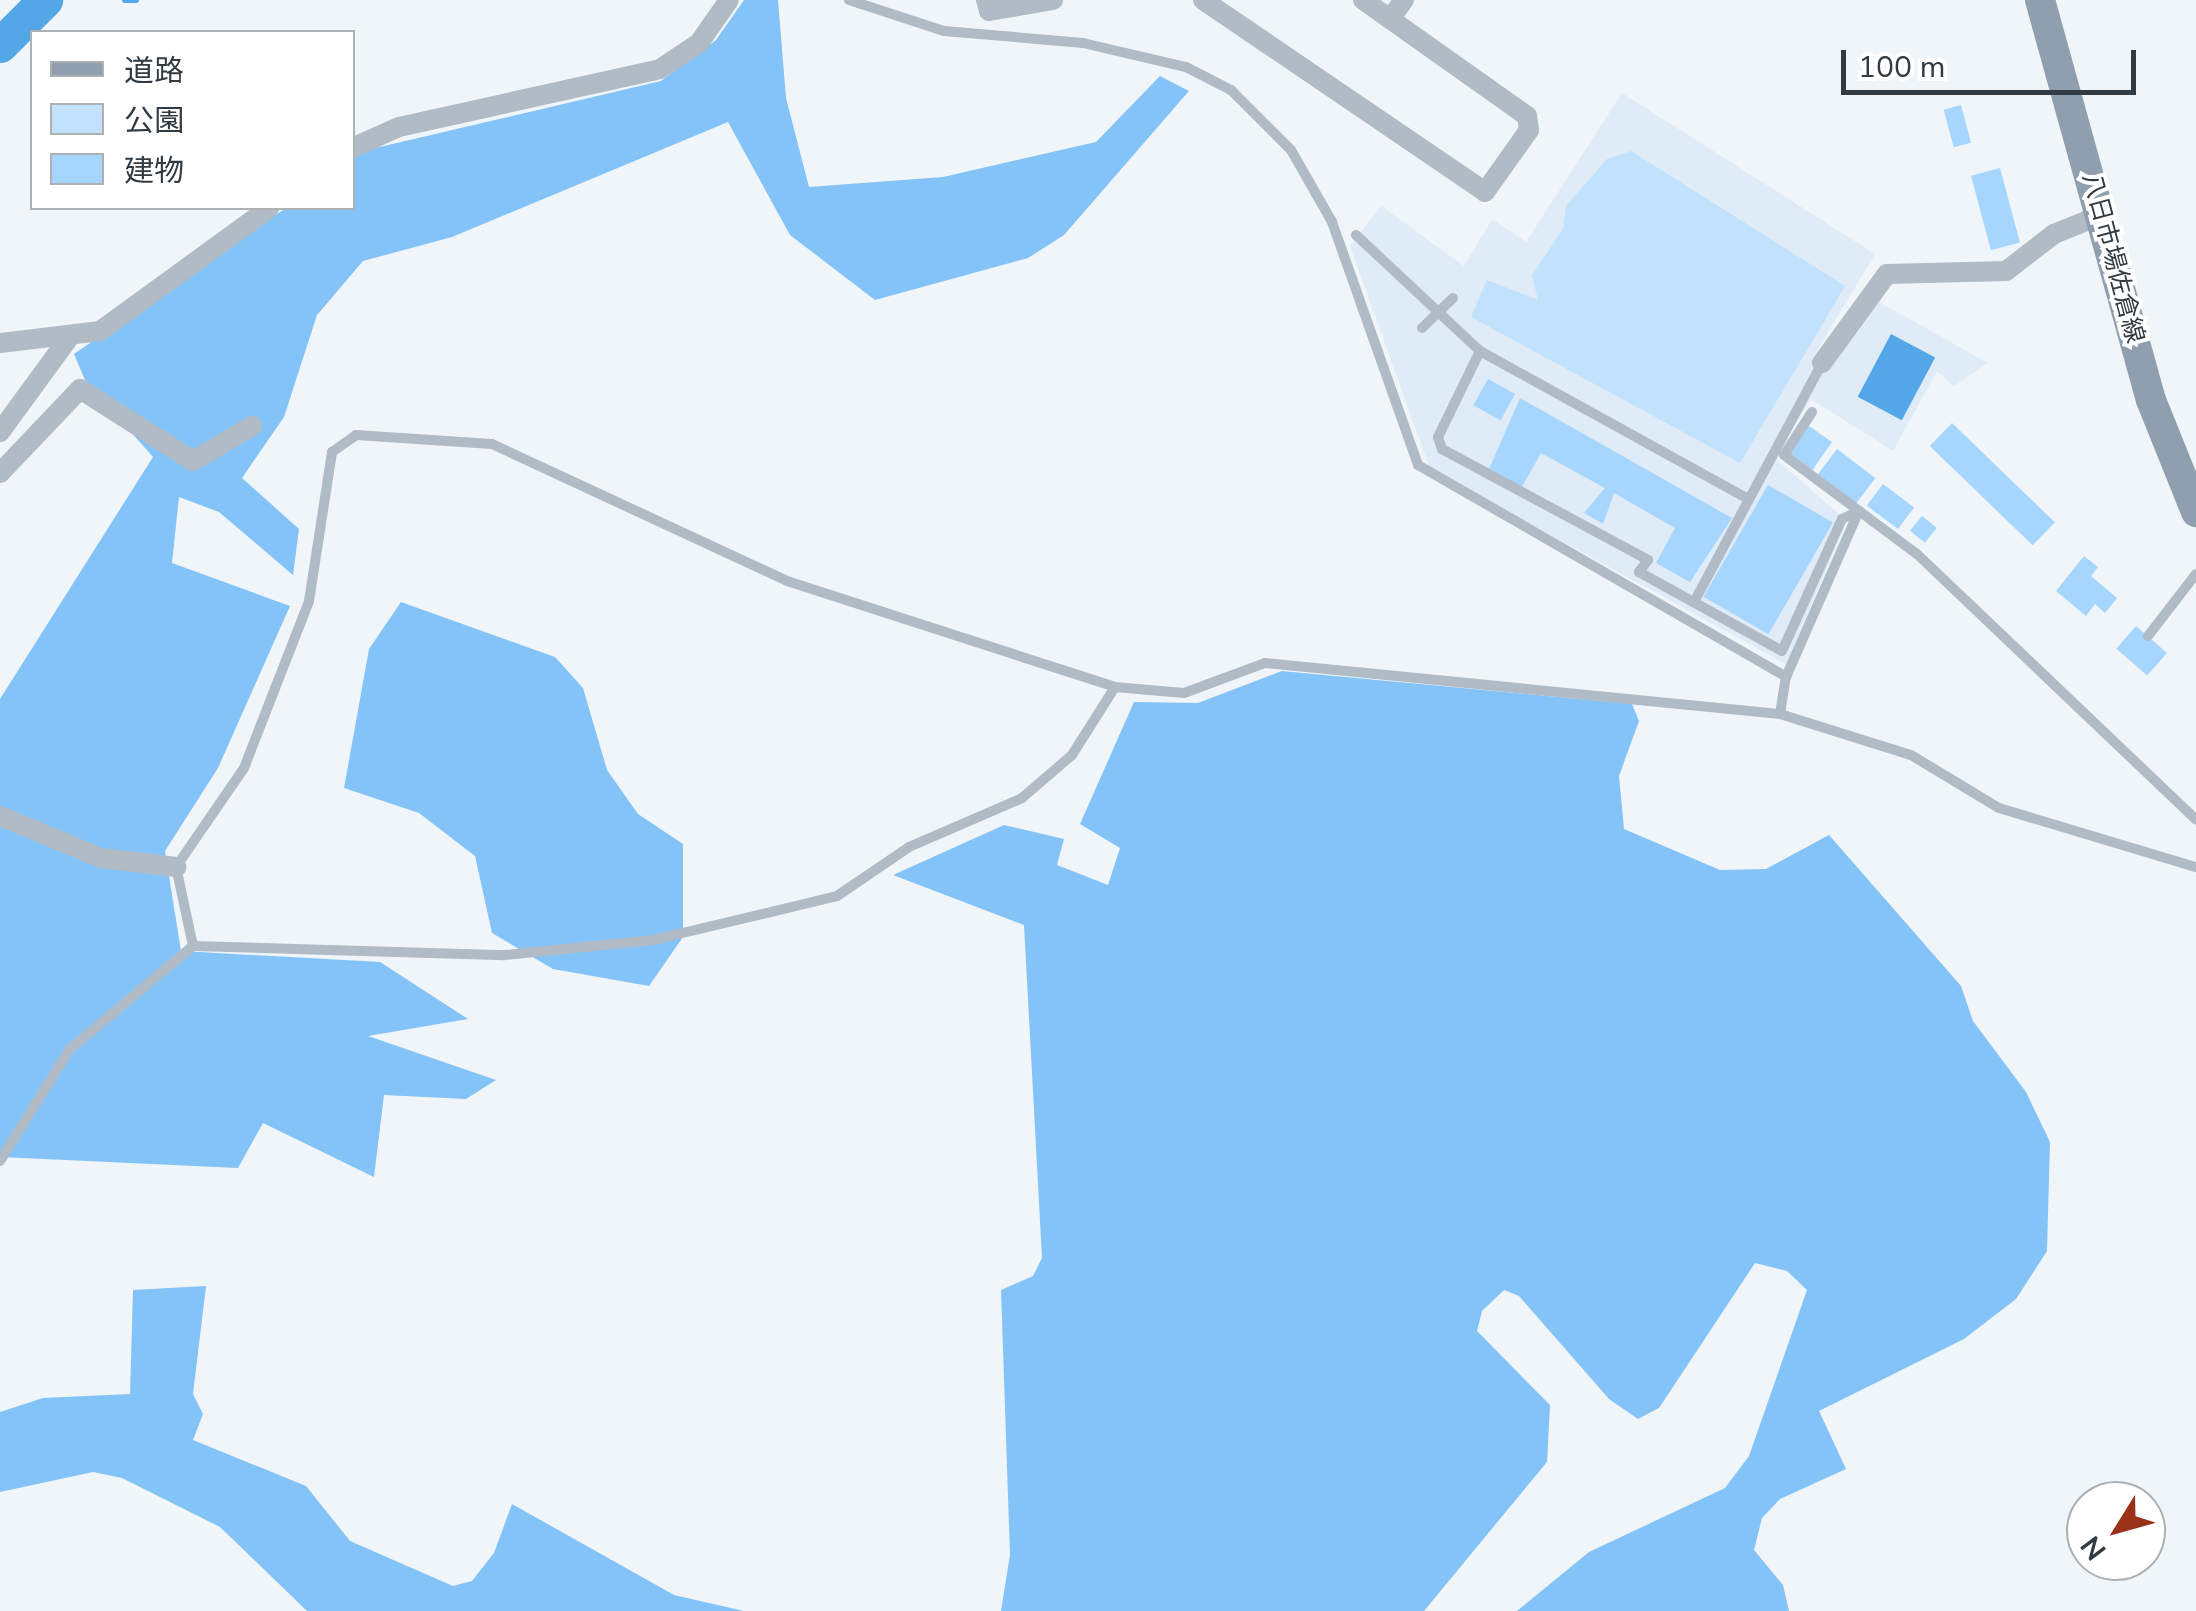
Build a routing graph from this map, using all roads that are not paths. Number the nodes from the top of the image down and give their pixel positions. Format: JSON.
{"nodes":[{"id":1,"x":728,"y":0,"type":"edge"},
{"id":2,"x":849,"y":0,"type":"edge"},
{"id":3,"x":986,"y":0,"type":"edge"},
{"id":4,"x":1053,"y":0,"type":"edge"},
{"id":5,"x":1203,"y":0,"type":"edge"},
{"id":6,"x":1363,"y":0,"type":"edge"},
{"id":7,"x":1404,"y":0,"type":"edge"},
{"id":8,"x":2040,"y":0,"type":"edge"},
{"id":9,"x":1390,"y":19,"type":"junction"},
{"id":10,"x":355,"y":147,"type":"edge"},
{"id":11,"x":266,"y":210,"type":"edge"},
{"id":12,"x":2101,"y":215,"type":"junction"},
{"id":13,"x":1356,"y":235,"type":"dead end"},
{"id":14,"x":1453,"y":298,"type":"dead end"},
{"id":15,"x":1438,"y":313,"type":"junction"},
{"id":16,"x":1422,"y":328,"type":"dead end"},
{"id":17,"x":68,"y":339,"type":"junction"},
{"id":18,"x":0,"y":343,"type":"edge"},
{"id":19,"x":1480,"y":351,"type":"junction"},
{"id":20,"x":1822,"y":363,"type":"joint"},
{"id":21,"x":1812,"y":412,"type":"dead end"},
{"id":22,"x":252,"y":426,"type":"dead end"},
{"id":23,"x":0,"y":432,"type":"edge"},
{"id":24,"x":0,"y":473,"type":"edge"},
{"id":25,"x":1745,"y":497,"type":"junction"},
{"id":26,"x":1859,"y":511,"type":"junction"},
{"id":27,"x":2196,"y":512,"type":"edge"},
{"id":28,"x":2196,"y":574,"type":"edge"},
{"id":29,"x":1694,"y":602,"type":"junction"},
{"id":30,"x":2148,"y":636,"type":"dead end"},
{"id":31,"x":1786,"y":677,"type":"junction"},
{"id":32,"x":1115,"y":687,"type":"junction"},
{"id":33,"x":1780,"y":714,"type":"junction"},
{"id":34,"x":0,"y":816,"type":"edge"},
{"id":35,"x":2196,"y":820,"type":"edge"},
{"id":36,"x":176,"y":867,"type":"junction"},
{"id":37,"x":2196,"y":869,"type":"edge"},
{"id":38,"x":194,"y":946,"type":"junction"},
{"id":39,"x":0,"y":1161,"type":"edge"}],
"edges":[{"from":1,"to":10,"type":"street"},
{"from":2,"to":31,"type":"lane"},
{"from":3,"to":4,"type":"street"},
{"from":5,"to":9,"type":"street"},
{"from":6,"to":9,"type":"street"},
{"from":7,"to":9,"type":"street"},
{"from":8,"to":12,"type":"main road","name":"八日市場佐倉線"},
{"from":11,"to":17,"type":"street"},
{"from":12,"to":20,"type":"street"},
{"from":12,"to":27,"type":"main road","name":"八日市場佐倉線"},
{"from":13,"to":15,"type":"lane"},
{"from":14,"to":15,"type":"lane"},
{"from":15,"to":16,"type":"lane"},
{"from":15,"to":19,"type":"lane"},
{"from":17,"to":18,"type":"street"},
{"from":17,"to":23,"type":"street"},
{"from":19,"to":25,"type":"lane"},
{"from":19,"to":29,"type":"lane"},
{"from":20,"to":25,"type":"lane"},
{"from":21,"to":26,"type":"lane"},
{"from":22,"to":24,"type":"street"},
{"from":25,"to":29,"type":"lane"},
{"from":26,"to":29,"type":"lane"},
{"from":26,"to":31,"type":"lane"},
{"from":26,"to":35,"type":"lane"},
{"from":28,"to":30,"type":"lane"},
{"from":31,"to":33,"type":"lane"},
{"from":32,"to":33,"type":"lane"},
{"from":32,"to":36,"type":"lane"},
{"from":32,"to":38,"type":"lane"},
{"from":33,"to":37,"type":"lane"},
{"from":34,"to":36,"type":"street"},
{"from":36,"to":38,"type":"lane"},
{"from":38,"to":39,"type":"lane"}]}
